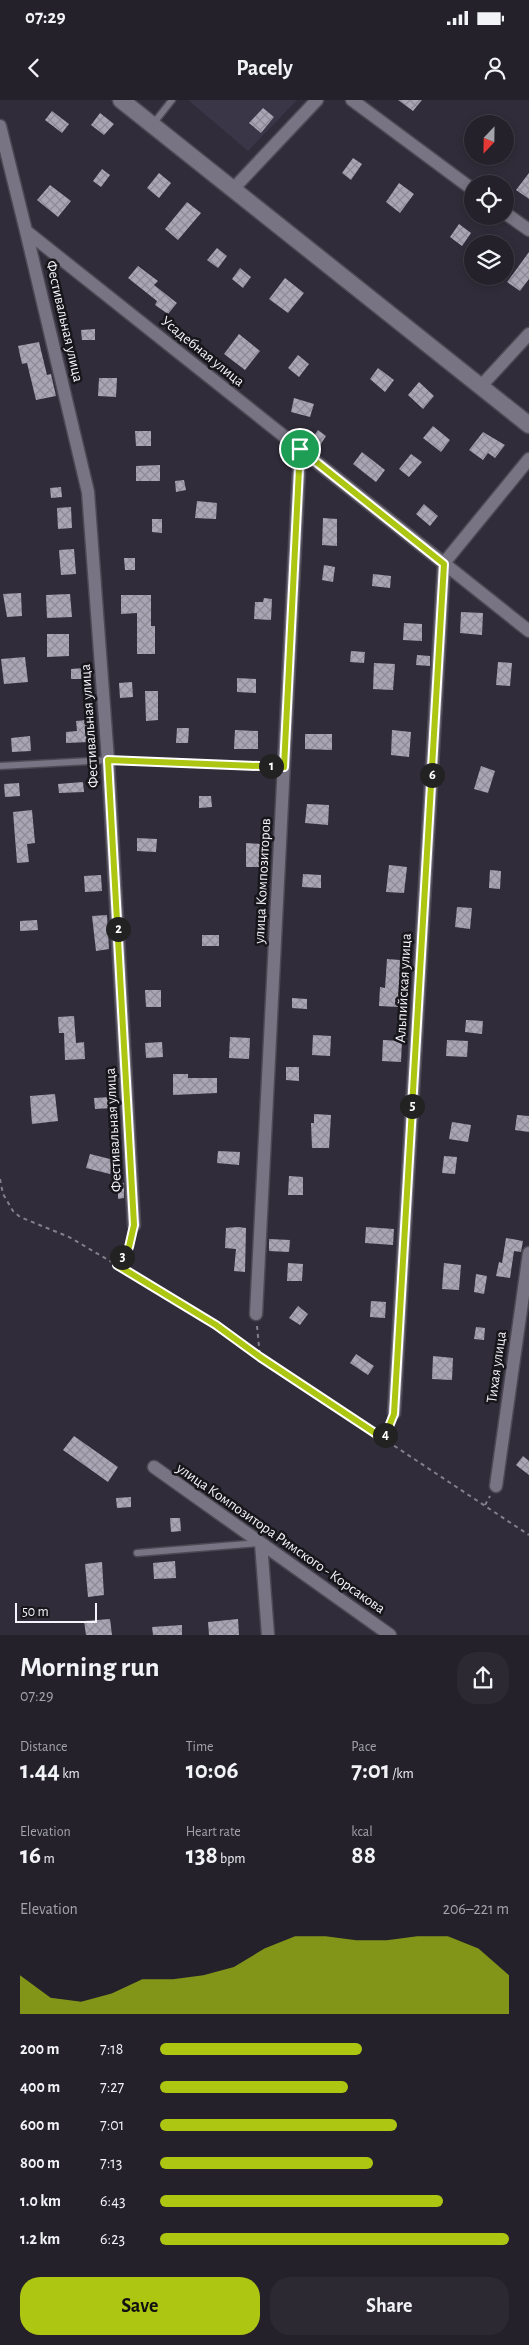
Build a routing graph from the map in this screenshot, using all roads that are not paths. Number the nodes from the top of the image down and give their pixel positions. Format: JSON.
{"nodes":[{"id":1,"x":121,"y":100,"type":"edge"},
{"id":2,"x":172,"y":100,"type":"edge"},
{"id":3,"x":318,"y":100,"type":"edge"},
{"id":4,"x":352,"y":100,"type":"edge"},
{"id":5,"x":152,"y":124,"type":"junction"},
{"id":6,"x":0,"y":126,"type":"edge"},
{"id":7,"x":464,"y":183,"type":"edge"},
{"id":8,"x":234,"y":188,"type":"junction"},
{"id":9,"x":514,"y":219,"type":"edge"},
{"id":10,"x":529,"y":230,"type":"edge"},
{"id":11,"x":26,"y":231,"type":"junction"},
{"id":12,"x":529,"y":334,"type":"edge"},
{"id":13,"x":480,"y":386,"type":"junction"},
{"id":14,"x":529,"y":425,"type":"edge"},
{"id":15,"x":300,"y":449,"type":"junction"},
{"id":16,"x":529,"y":459,"type":"edge"},
{"id":17,"x":444,"y":564,"type":"junction"},
{"id":18,"x":529,"y":631,"type":"edge"},
{"id":19,"x":108,"y":760,"type":"junction"},
{"id":20,"x":0,"y":766,"type":"edge"},
{"id":21,"x":284,"y":767,"type":"junction"},
{"id":22,"x":134,"y":1225,"type":"road end"},
{"id":23,"x":529,"y":1253,"type":"edge"},
{"id":24,"x":256,"y":1314,"type":"road end"},
{"id":25,"x":394,"y":1414,"type":"road end"},
{"id":26,"x":154,"y":1467,"type":"dead end"},
{"id":27,"x":496,"y":1486,"type":"dead end"},
{"id":28,"x":261,"y":1543,"type":"junction"},
{"id":29,"x":137,"y":1553,"type":"dead end"},
{"id":30,"x":268,"y":1635,"type":"edge"},
{"id":31,"x":390,"y":1635,"type":"edge"}],
"edges":[{"from":1,"to":5,"type":"street"},
{"from":2,"to":5,"type":"lane"},
{"from":3,"to":8,"type":"street"},
{"from":4,"to":7,"type":"street"},
{"from":5,"to":8,"type":"street"},
{"from":6,"to":11,"type":"street"},
{"from":8,"to":13,"type":"street"},
{"from":9,"to":10,"type":"street"},
{"from":11,"to":15,"type":"street","name":"Усадебная улица"},
{"from":11,"to":19,"type":"street","name":"Фестивальная улица"},
{"from":12,"to":13,"type":"street"},
{"from":13,"to":14,"type":"street"},
{"from":15,"to":17,"type":"street","name":"Усадебная улица"},
{"from":15,"to":21,"type":"street","name":"улица Композиторов"},
{"from":16,"to":17,"type":"street"},
{"from":17,"to":18,"type":"street","name":"Усадебная улица"},
{"from":17,"to":25,"type":"street","name":"Альпийская улица"},
{"from":19,"to":20,"type":"lane"},
{"from":19,"to":21,"type":"lane"},
{"from":19,"to":22,"type":"street","name":"Фестивальная улица"},
{"from":21,"to":24,"type":"street","name":"улица Композиторов"},
{"from":23,"to":27,"type":"street","name":"Тихая улица"},
{"from":26,"to":28,"type":"street","name":"улица Композитора Римского - Корсакова"},
{"from":28,"to":29,"type":"lane"},
{"from":28,"to":30,"type":"street"},
{"from":28,"to":31,"type":"street","name":"улица Композитора Римского - Корсакова"}]}
